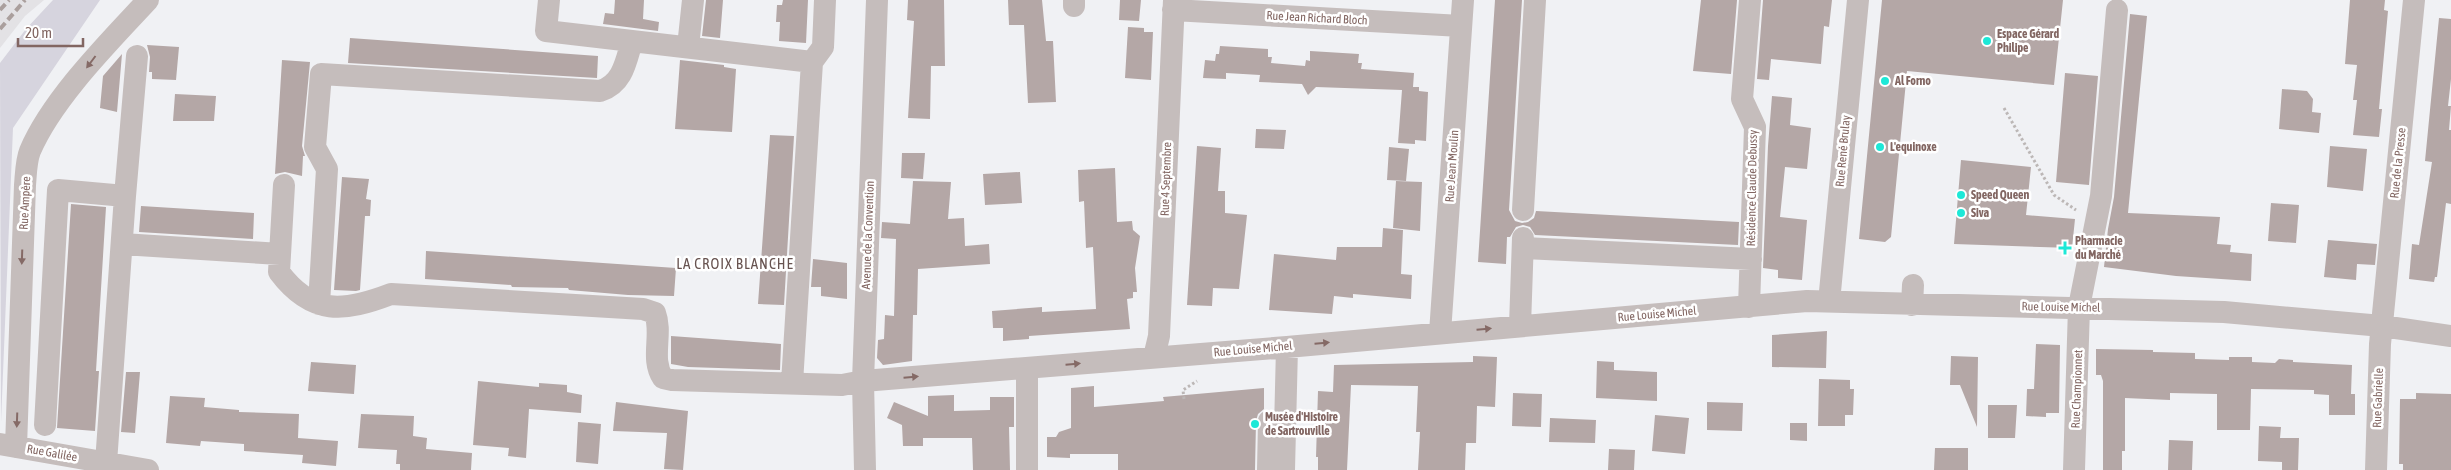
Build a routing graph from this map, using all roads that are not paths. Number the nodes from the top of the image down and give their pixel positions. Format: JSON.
{"nodes":[{"id":1,"x":148,"y":0,"type":"edge"},
{"id":2,"x":549,"y":0,"type":"edge"},
{"id":3,"x":693,"y":0,"type":"edge"},
{"id":4,"x":825,"y":0,"type":"edge"},
{"id":5,"x":877,"y":0,"type":"edge"},
{"id":6,"x":1463,"y":0,"type":"edge"},
{"id":7,"x":1535,"y":0,"type":"edge"},
{"id":8,"x":1750,"y":0,"type":"edge"},
{"id":9,"x":1858,"y":0,"type":"edge"},
{"id":10,"x":2414,"y":0,"type":"edge"},
{"id":11,"x":1173,"y":5,"type":"edge"},
{"id":12,"x":2117,"y":10,"type":"dead end"},
{"id":13,"x":1461,"y":26,"type":"junction"},
{"id":14,"x":632,"y":41,"type":"junction"},
{"id":15,"x":688,"y":48,"type":"junction"},
{"id":16,"x":137,"y":56,"type":"dead end"},
{"id":17,"x":812,"y":62,"type":"junction"},
{"id":18,"x":284,"y":185,"type":"dead end"},
{"id":19,"x":126,"y":196,"type":"junction"},
{"id":20,"x":1523,"y":210,"type":"dead end"},
{"id":21,"x":122,"y":244,"type":"junction"},
{"id":22,"x":280,"y":254,"type":"junction"},
{"id":23,"x":1750,"y":259,"type":"junction"},
{"id":24,"x":1829,"y":302,"type":"junction"},
{"id":25,"x":319,"y":304,"type":"junction"},
{"id":26,"x":1749,"y":307,"type":"junction"},
{"id":27,"x":2079,"y":307,"type":"junction"},
{"id":28,"x":1520,"y":326,"type":"junction"},
{"id":29,"x":2382,"y":326,"type":"junction"},
{"id":30,"x":1440,"y":333,"type":"junction"},
{"id":31,"x":2451,"y":336,"type":"edge"},
{"id":32,"x":1287,"y":348,"type":"junction"},
{"id":33,"x":1154,"y":357,"type":"junction"},
{"id":34,"x":1027,"y":368,"type":"junction"},
{"id":35,"x":863,"y":381,"type":"junction"},
{"id":36,"x":792,"y":383,"type":"junction"},
{"id":37,"x":1269,"y":416,"type":"dead end"},
{"id":38,"x":45,"y":425,"type":"dead end"},
{"id":39,"x":8,"y":446,"type":"edge"},
{"id":40,"x":106,"y":463,"type":"junction"},
{"id":41,"x":148,"y":470,"type":"edge"},
{"id":42,"x":864,"y":470,"type":"edge"},
{"id":43,"x":1027,"y":470,"type":"edge"},
{"id":44,"x":1268,"y":470,"type":"edge"},
{"id":45,"x":1284,"y":470,"type":"edge"},
{"id":46,"x":2074,"y":470,"type":"edge"},
{"id":47,"x":2376,"y":470,"type":"edge"}],
"edges":[{"from":1,"to":39,"type":"street","name":"Rue Ampère","one_way":true},
{"from":2,"to":14,"type":"street"},
{"from":3,"to":15,"type":"street"},
{"from":4,"to":17,"type":"street"},
{"from":5,"to":35,"type":"street","name":"Avenue de la Convention"},
{"from":6,"to":13,"type":"street","name":"Rue Jean Moulin"},
{"from":7,"to":20,"type":"street"},
{"from":8,"to":23,"type":"street","name":"Résidence Claude Debussy"},
{"from":9,"to":24,"type":"street","name":"Rue René Brulay"},
{"from":10,"to":29,"type":"street","name":"Rue de la Presse"},
{"from":11,"to":13,"type":"street","name":"Rue Jean Richard Bloch"},
{"from":11,"to":33,"type":"street","name":"Rue 4 Septembre"},
{"from":12,"to":27,"type":"street","name":"Rue Championnet"},
{"from":13,"to":30,"type":"street","name":"Rue Jean Moulin"},
{"from":14,"to":15,"type":"street"},
{"from":14,"to":25,"type":"street"},
{"from":15,"to":17,"type":"street"},
{"from":16,"to":19,"type":"street"},
{"from":17,"to":36,"type":"street"},
{"from":18,"to":22,"type":"street"},
{"from":19,"to":21,"type":"street"},
{"from":19,"to":38,"type":"street"},
{"from":21,"to":22,"type":"street"},
{"from":21,"to":40,"type":"street"},
{"from":22,"to":25,"type":"street"},
{"from":23,"to":26,"type":"street","name":"Résidence Claude Debussy"},
{"from":23,"to":28,"type":"street","name":"Résidence Claude Debussy"},
{"from":24,"to":26,"type":"street","name":"Rue Louise Michel"},
{"from":24,"to":27,"type":"street","name":"Rue Louise Michel"},
{"from":25,"to":36,"type":"street","name":"Rue Louise Michel"},
{"from":26,"to":28,"type":"street","name":"Rue Louise Michel"},
{"from":27,"to":29,"type":"street","name":"Rue Louise Michel"},
{"from":27,"to":46,"type":"street","name":"Rue Championnet"},
{"from":30,"to":28,"type":"street","name":"Rue Louise Michel","one_way":true},
{"from":29,"to":31,"type":"street","name":"Rue Louise Michel"},
{"from":29,"to":47,"type":"street","name":"Rue Gabrielle"},
{"from":32,"to":30,"type":"street","name":"Rue Louise Michel","one_way":true},
{"from":32,"to":33,"type":"street","name":"Rue Louise Michel"},
{"from":32,"to":45,"type":"street"},
{"from":34,"to":33,"type":"street","name":"Rue Louise Michel","one_way":true},
{"from":35,"to":34,"type":"street","name":"Rue Louise Michel","one_way":true},
{"from":34,"to":43,"type":"street"},
{"from":35,"to":36,"type":"street","name":"Rue Louise Michel"},
{"from":35,"to":42,"type":"street","name":"Avenue de la Convention"},
{"from":37,"to":44,"type":"street"},
{"from":39,"to":40,"type":"street","name":"Rue Galilée"},
{"from":40,"to":41,"type":"street","name":"Rue Galilée"}]}
